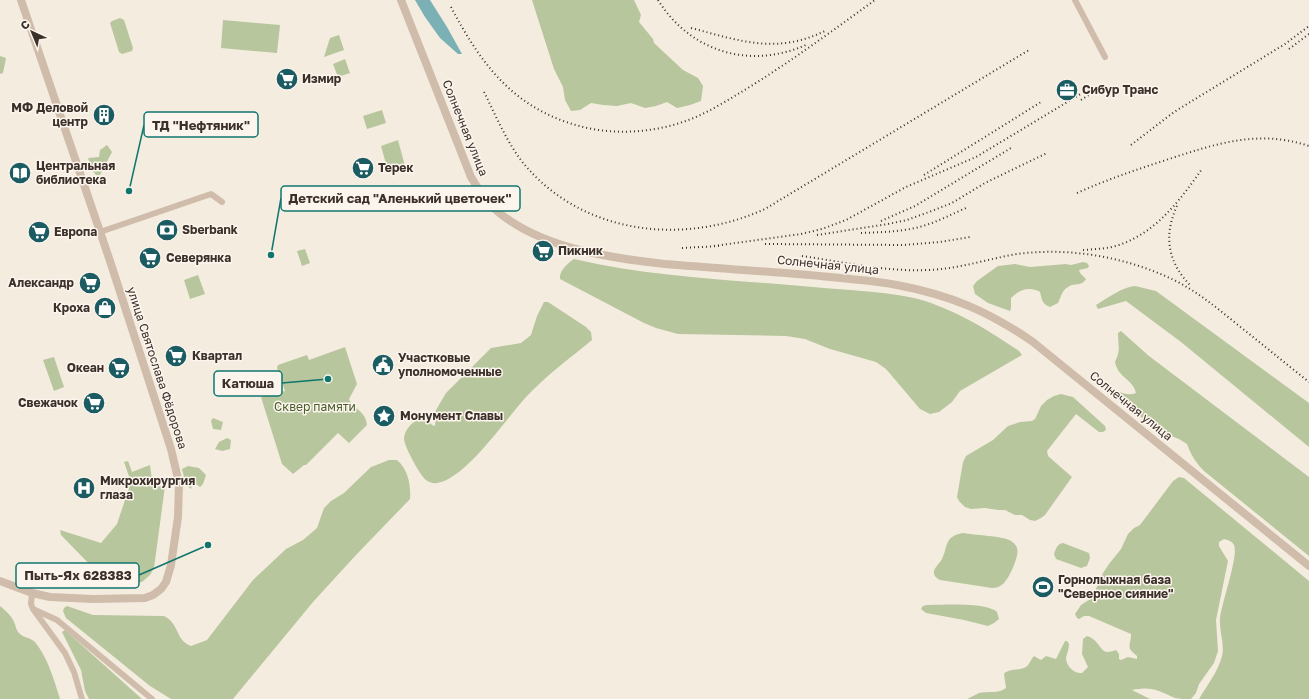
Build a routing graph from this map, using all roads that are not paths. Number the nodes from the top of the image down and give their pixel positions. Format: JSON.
{"nodes":[{"id":1,"x":21,"y":0,"type":"edge"},
{"id":2,"x":401,"y":0,"type":"edge"},
{"id":3,"x":1075,"y":0,"type":"edge"},
{"id":4,"x":1105,"y":58,"type":"dead end"},
{"id":5,"x":222,"y":202,"type":"dead end"},
{"id":6,"x":100,"y":232,"type":"junction"},
{"id":7,"x":1309,"y":566,"type":"edge"},
{"id":8,"x":0,"y":581,"type":"edge"},
{"id":9,"x":32,"y":593,"type":"junction"},
{"id":10,"x":33,"y":609,"type":"junction"},
{"id":11,"x":82,"y":699,"type":"edge"},
{"id":12,"x":152,"y":699,"type":"edge"}],
"edges":[{"from":1,"to":6,"type":"street","name":"улица Святослава Фёдорова"},
{"from":2,"to":7,"type":"street","name":"Солнечная улица"},
{"from":3,"to":4,"type":"street"},
{"from":5,"to":6,"type":"street"},
{"from":6,"to":9,"type":"street","name":"улица Святослава Фёдорова"},
{"from":8,"to":9,"type":"street","name":"улица Святослава Фёдорова"},
{"from":9,"to":10,"type":"street"},
{"from":10,"to":11,"type":"street"},
{"from":10,"to":12,"type":"street"}]}
